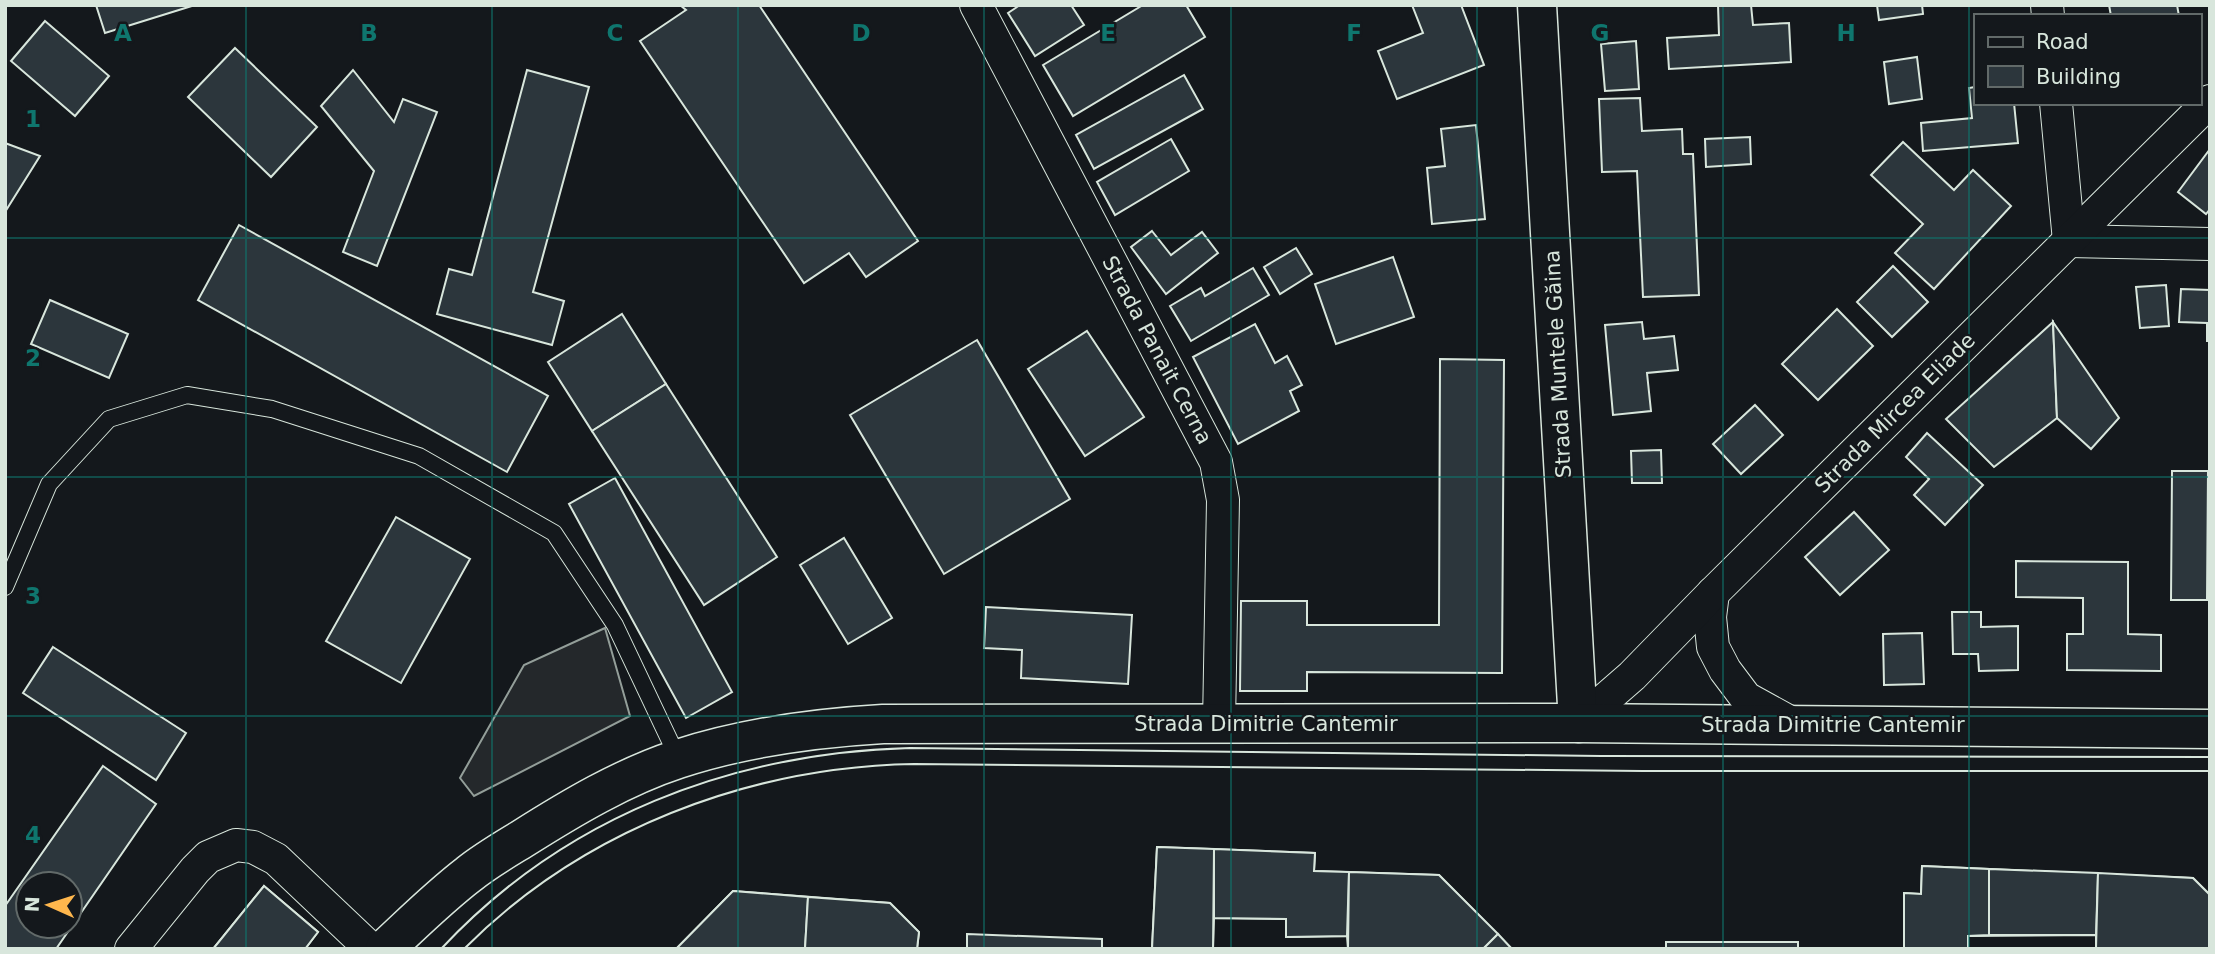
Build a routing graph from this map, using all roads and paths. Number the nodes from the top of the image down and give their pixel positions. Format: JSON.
{"nodes":[{"id":1,"x":976,"y":5,"type":"edge"},
{"id":2,"x":1537,"y":5,"type":"edge"},
{"id":3,"x":2210,"y":101,"type":"edge"},
{"id":4,"x":2056,"y":105,"type":"edge"},
{"id":5,"x":2068,"y":240,"type":"junction"},
{"id":6,"x":2210,"y":244,"type":"edge"},
{"id":7,"x":5,"y":587,"type":"edge"},
{"id":8,"x":1713,"y":593,"type":"junction"},
{"id":9,"x":1578,"y":723,"type":"junction"},
{"id":10,"x":1219,"y":724,"type":"junction"},
{"id":11,"x":1795,"y":725,"type":"junction"},
{"id":12,"x":2210,"y":729,"type":"edge"},
{"id":13,"x":678,"y":759,"type":"junction"},
{"id":14,"x":131,"y":949,"type":"edge"},
{"id":15,"x":371,"y":949,"type":"edge"},
{"id":16,"x":385,"y":949,"type":"edge"}],
"edges":[{"from":1,"to":10,"type":"street","name":"Strada Panait Cerna"},
{"from":2,"to":9,"type":"main road","name":"Strada Muntele Găina"},
{"from":3,"to":5,"type":"street","name":"Strada Mircea Eliade"},
{"from":4,"to":5,"type":"street"},
{"from":5,"to":6,"type":"street"},
{"from":5,"to":8,"type":"street","name":"Strada Mircea Eliade"},
{"from":7,"to":13,"type":"lane"},
{"from":8,"to":9,"type":"street","name":"Strada Mircea Eliade"},
{"from":8,"to":11,"type":"street"},
{"from":9,"to":10,"type":"main road","name":"Strada Dimitrie Cantemir"},
{"from":9,"to":11,"type":"main road","name":"Strada Dimitrie Cantemir"},
{"from":10,"to":13,"type":"main road","name":"Strada Dimitrie Cantemir"},
{"from":11,"to":12,"type":"main road","name":"Strada Dimitrie Cantemir"},
{"from":13,"to":16,"type":"main road","name":"Strada Dimitrie Cantemir"},
{"from":14,"to":15,"type":"street"}]}
